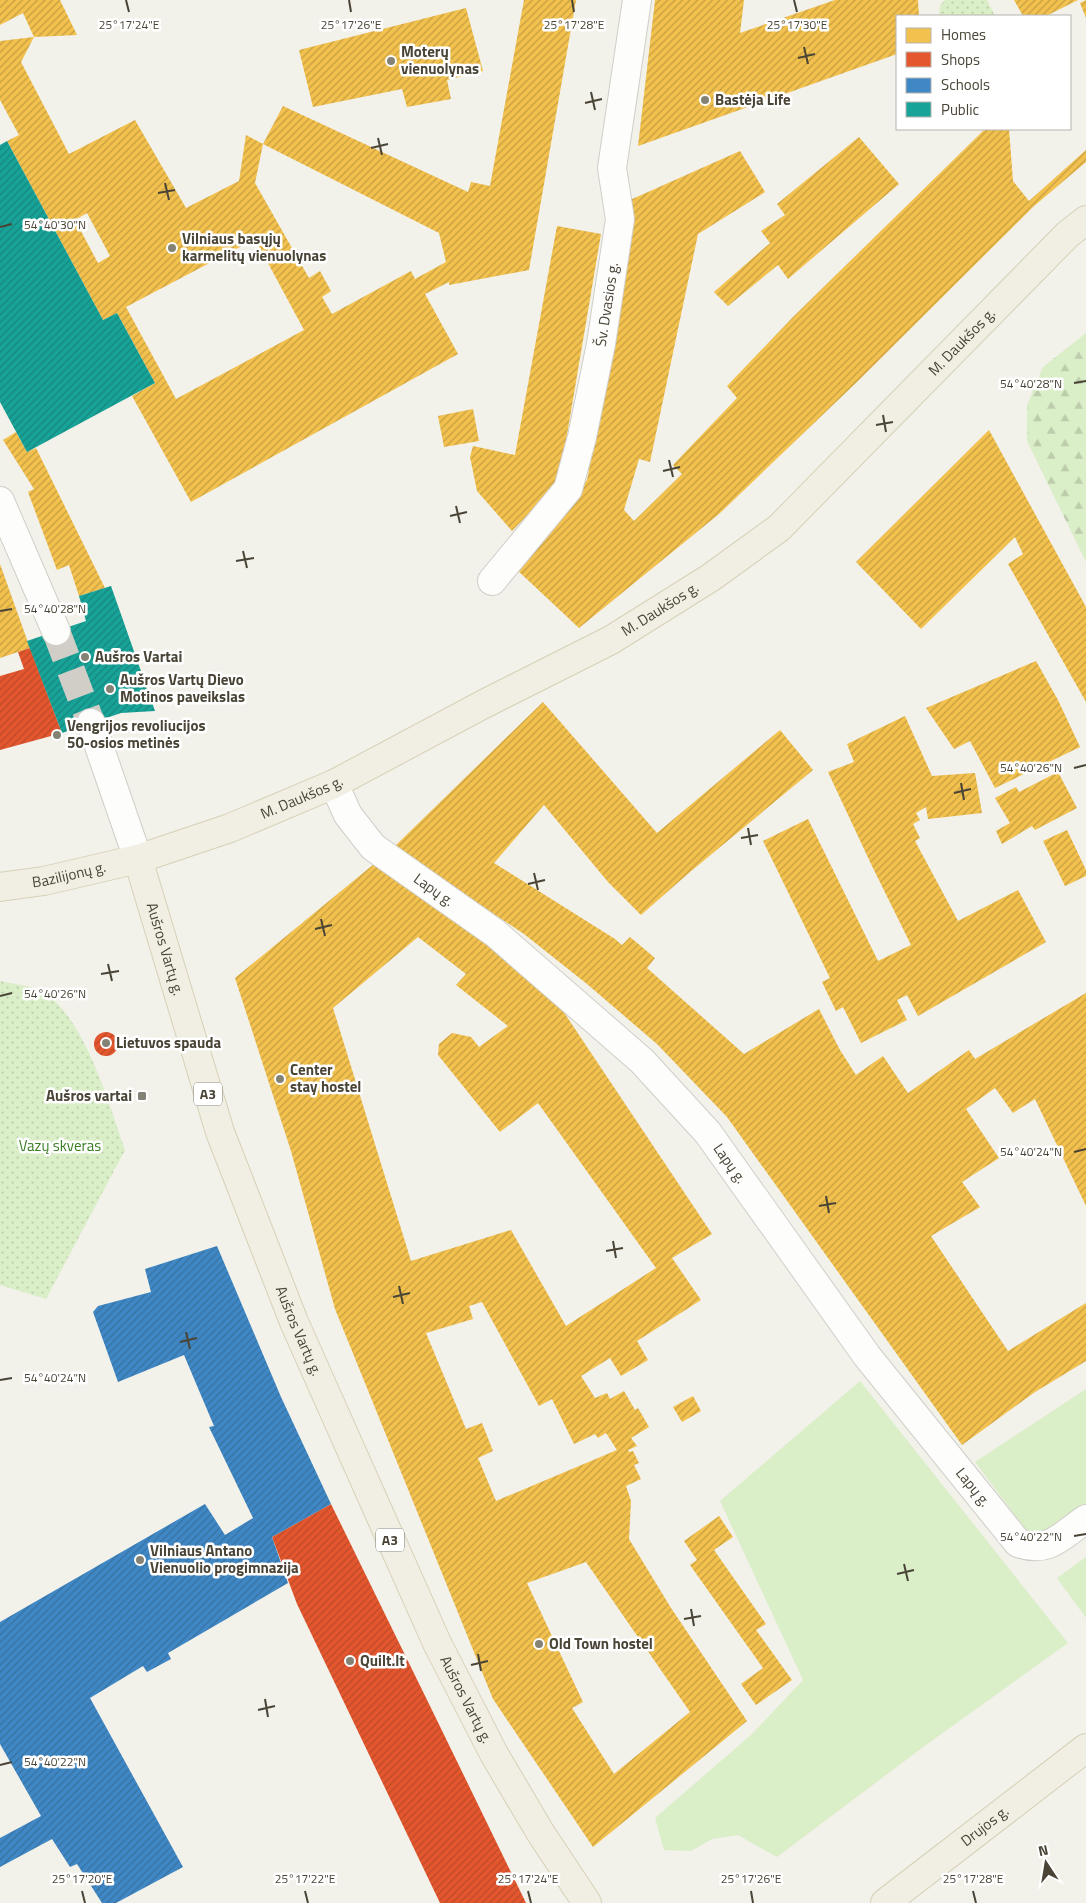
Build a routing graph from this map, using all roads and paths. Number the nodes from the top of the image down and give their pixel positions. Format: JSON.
{"nodes":[{"id":1,"x":637,"y":0,"type":"edge"},
{"id":2,"x":1086,"y":220,"type":"edge"},
{"id":3,"x":0,"y":501,"type":"edge"},
{"id":4,"x":492,"y":581,"type":"dead end"},
{"id":5,"x":56,"y":631,"type":"tunnel mouth"},
{"id":6,"x":91,"y":723,"type":"tunnel mouth"},
{"id":7,"x":334,"y":784,"type":"junction"},
{"id":8,"x":138,"y":859,"type":"junction"},
{"id":9,"x":0,"y":887,"type":"edge"},
{"id":10,"x":1086,"y":1519,"type":"edge"},
{"id":11,"x":1086,"y":1748,"type":"edge"},
{"id":12,"x":587,"y":1903,"type":"edge"},
{"id":13,"x":885,"y":1903,"type":"edge"}],
"edges":[{"from":1,"to":4,"type":"street","name":"Šv. Dvasios g."},
{"from":2,"to":7,"type":"main road","name":"M. Daukšos g."},
{"from":3,"to":5,"type":"street"},
{"from":6,"to":8,"type":"street","name":"Aušros Vartų g."},
{"from":7,"to":8,"type":"main road","name":"M. Daukšos g."},
{"from":7,"to":10,"type":"street","name":"Lapų g."},
{"from":8,"to":9,"type":"main road","name":"Bazilijonų g."},
{"from":8,"to":12,"type":"main road","name":"Aušros Vartų g.","number":"A3"},
{"from":11,"to":13,"type":"main road","name":"Drujos g."}]}
